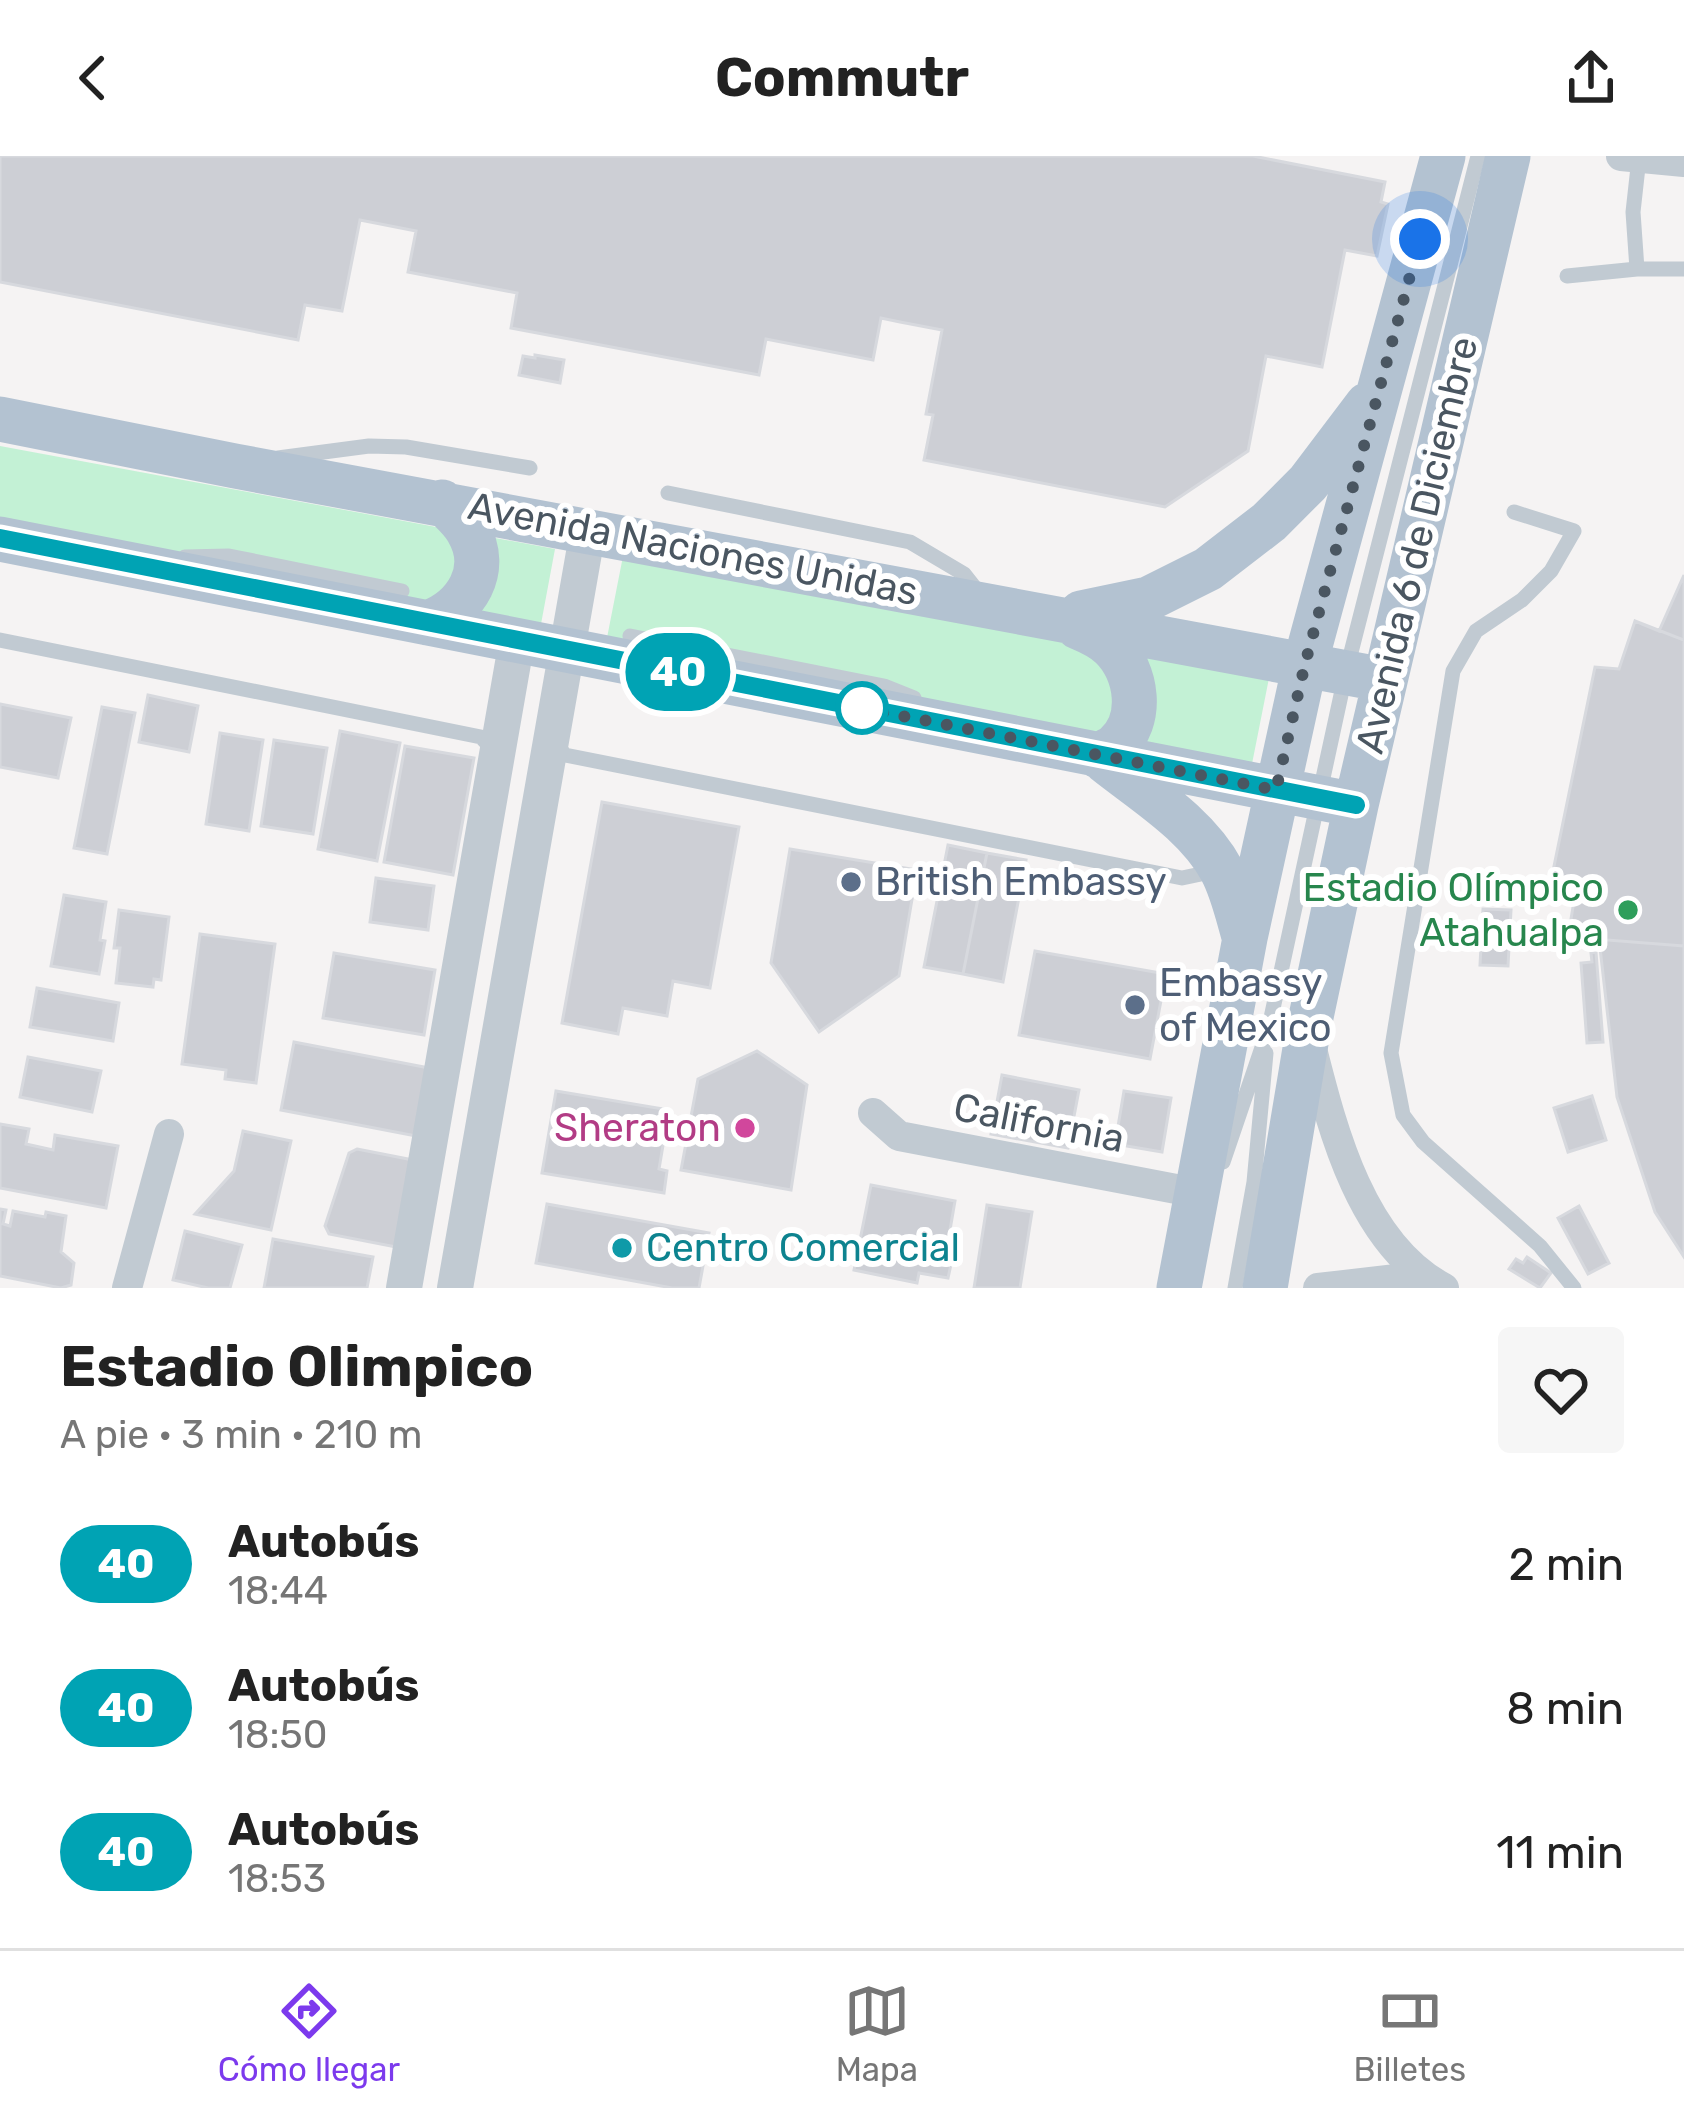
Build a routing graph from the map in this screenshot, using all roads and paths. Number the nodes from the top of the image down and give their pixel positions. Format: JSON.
{"nodes":[{"id":1,"x":1443,"y":156,"type":"edge"},
{"id":2,"x":1478,"y":156,"type":"edge"},
{"id":3,"x":1508,"y":156,"type":"edge"},
{"id":4,"x":1630,"y":157,"type":"edge"},
{"id":5,"x":1684,"y":162,"type":"edge"},
{"id":6,"x":1637,"y":269,"type":"junction"},
{"id":7,"x":1684,"y":269,"type":"edge"},
{"id":8,"x":1567,"y":276,"type":"dead end"},
{"id":9,"x":1379,"y":388,"type":"junction"},
{"id":10,"x":0,"y":419,"type":"edge"},
{"id":11,"x":236,"y":466,"type":"junction"},
{"id":12,"x":530,"y":468,"type":"dead end"},
{"id":13,"x":668,"y":493,"type":"dead end"},
{"id":14,"x":442,"y":502,"type":"junction"},
{"id":15,"x":1514,"y":512,"type":"dead end"},
{"id":16,"x":588,"y":530,"type":"junction"},
{"id":17,"x":0,"y":538,"type":"edge"},
{"id":18,"x":988,"y":605,"type":"junction"},
{"id":19,"x":415,"y":607,"type":"junction"},
{"id":20,"x":1058,"y":618,"type":"junction"},
{"id":21,"x":630,"y":636,"type":"dead end"},
{"id":22,"x":0,"y":640,"type":"edge"},
{"id":23,"x":518,"y":640,"type":"junction"},
{"id":24,"x":566,"y":650,"type":"junction"},
{"id":25,"x":1345,"y":672,"type":"junction"},
{"id":26,"x":977,"y":731,"type":"junction"},
{"id":27,"x":551,"y":736,"type":"junction"},
{"id":28,"x":497,"y":755,"type":"junction"},
{"id":29,"x":1097,"y":756,"type":"junction"},
{"id":30,"x":1317,"y":798,"type":"junction"},
{"id":31,"x":1212,"y":855,"type":"junction"},
{"id":32,"x":1245,"y":938,"type":"junction"},
{"id":33,"x":1288,"y":1029,"type":"junction"},
{"id":34,"x":873,"y":1113,"type":"dead end"},
{"id":35,"x":169,"y":1133,"type":"dead end"},
{"id":36,"x":1208,"y":1184,"type":"junction"},
{"id":37,"x":1433,"y":1282,"type":"edge"},
{"id":38,"x":127,"y":1288,"type":"edge"},
{"id":39,"x":404,"y":1288,"type":"edge"},
{"id":40,"x":455,"y":1288,"type":"edge"},
{"id":41,"x":1179,"y":1288,"type":"edge"},
{"id":42,"x":1235,"y":1288,"type":"edge"},
{"id":43,"x":1265,"y":1288,"type":"edge"},
{"id":44,"x":1318,"y":1288,"type":"edge"},
{"id":45,"x":1574,"y":1288,"type":"edge"}],
"edges":[{"from":1,"to":9,"type":"main road","name":"Avenida 6 de Diciembre"},
{"from":2,"to":25,"type":"lane"},
{"from":3,"to":25,"type":"main road","name":"Avenida 6 de Diciembre"},
{"from":4,"to":5,"type":"street"},
{"from":4,"to":6,"type":"lane"},
{"from":6,"to":7,"type":"lane"},
{"from":6,"to":8,"type":"lane"},
{"from":9,"to":20,"type":"main road"},
{"from":9,"to":25,"type":"main road","name":"Avenida 6 de Diciembre"},
{"from":10,"to":11,"type":"main road","name":"Avenida Naciones Unidas"},
{"from":11,"to":12,"type":"lane"},
{"from":11,"to":14,"type":"main road","name":"Avenida Naciones Unidas"},
{"from":13,"to":18,"type":"lane"},
{"from":14,"to":16,"type":"main road","name":"Avenida Naciones Unidas"},
{"from":14,"to":19,"type":"main road"},
{"from":15,"to":45,"type":"lane"},
{"from":16,"to":18,"type":"main road","name":"Avenida Naciones Unidas"},
{"from":16,"to":24,"type":"street"},
{"from":17,"to":19,"type":"main road"},
{"from":18,"to":20,"type":"main road","name":"Avenida Naciones Unidas"},
{"from":19,"to":23,"type":"main road"},
{"from":20,"to":25,"type":"main road","name":"Avenida Naciones Unidas"},
{"from":20,"to":29,"type":"main road"},
{"from":21,"to":26,"type":"lane"},
{"from":22,"to":28,"type":"lane"},
{"from":23,"to":24,"type":"main road"},
{"from":23,"to":28,"type":"street"},
{"from":24,"to":26,"type":"main road"},
{"from":24,"to":27,"type":"street"},
{"from":25,"to":30,"type":"main road","name":"Avenida 6 de Diciembre"},
{"from":25,"to":30,"type":"main road","name":"Avenida 6 de Diciembre"},
{"from":26,"to":29,"type":"main road"},
{"from":27,"to":31,"type":"lane"},
{"from":27,"to":40,"type":"street"},
{"from":28,"to":39,"type":"street"},
{"from":29,"to":30,"type":"main road"},
{"from":29,"to":31,"type":"main road"},
{"from":30,"to":32,"type":"main road","name":"Avenida 6 de Diciembre"},
{"from":30,"to":33,"type":"main road","name":"Avenida 6 de Diciembre"},
{"from":31,"to":32,"type":"main road"},
{"from":32,"to":36,"type":"main road","name":"Avenida 6 de Diciembre"},
{"from":33,"to":36,"type":"lane"},
{"from":33,"to":37,"type":"street"},
{"from":33,"to":42,"type":"lane"},
{"from":33,"to":43,"type":"main road","name":"Avenida 6 de Diciembre"},
{"from":34,"to":36,"type":"street","name":"California"},
{"from":35,"to":38,"type":"street"},
{"from":36,"to":41,"type":"main road","name":"Avenida 6 de Diciembre"},
{"from":37,"to":44,"type":"street"}]}
